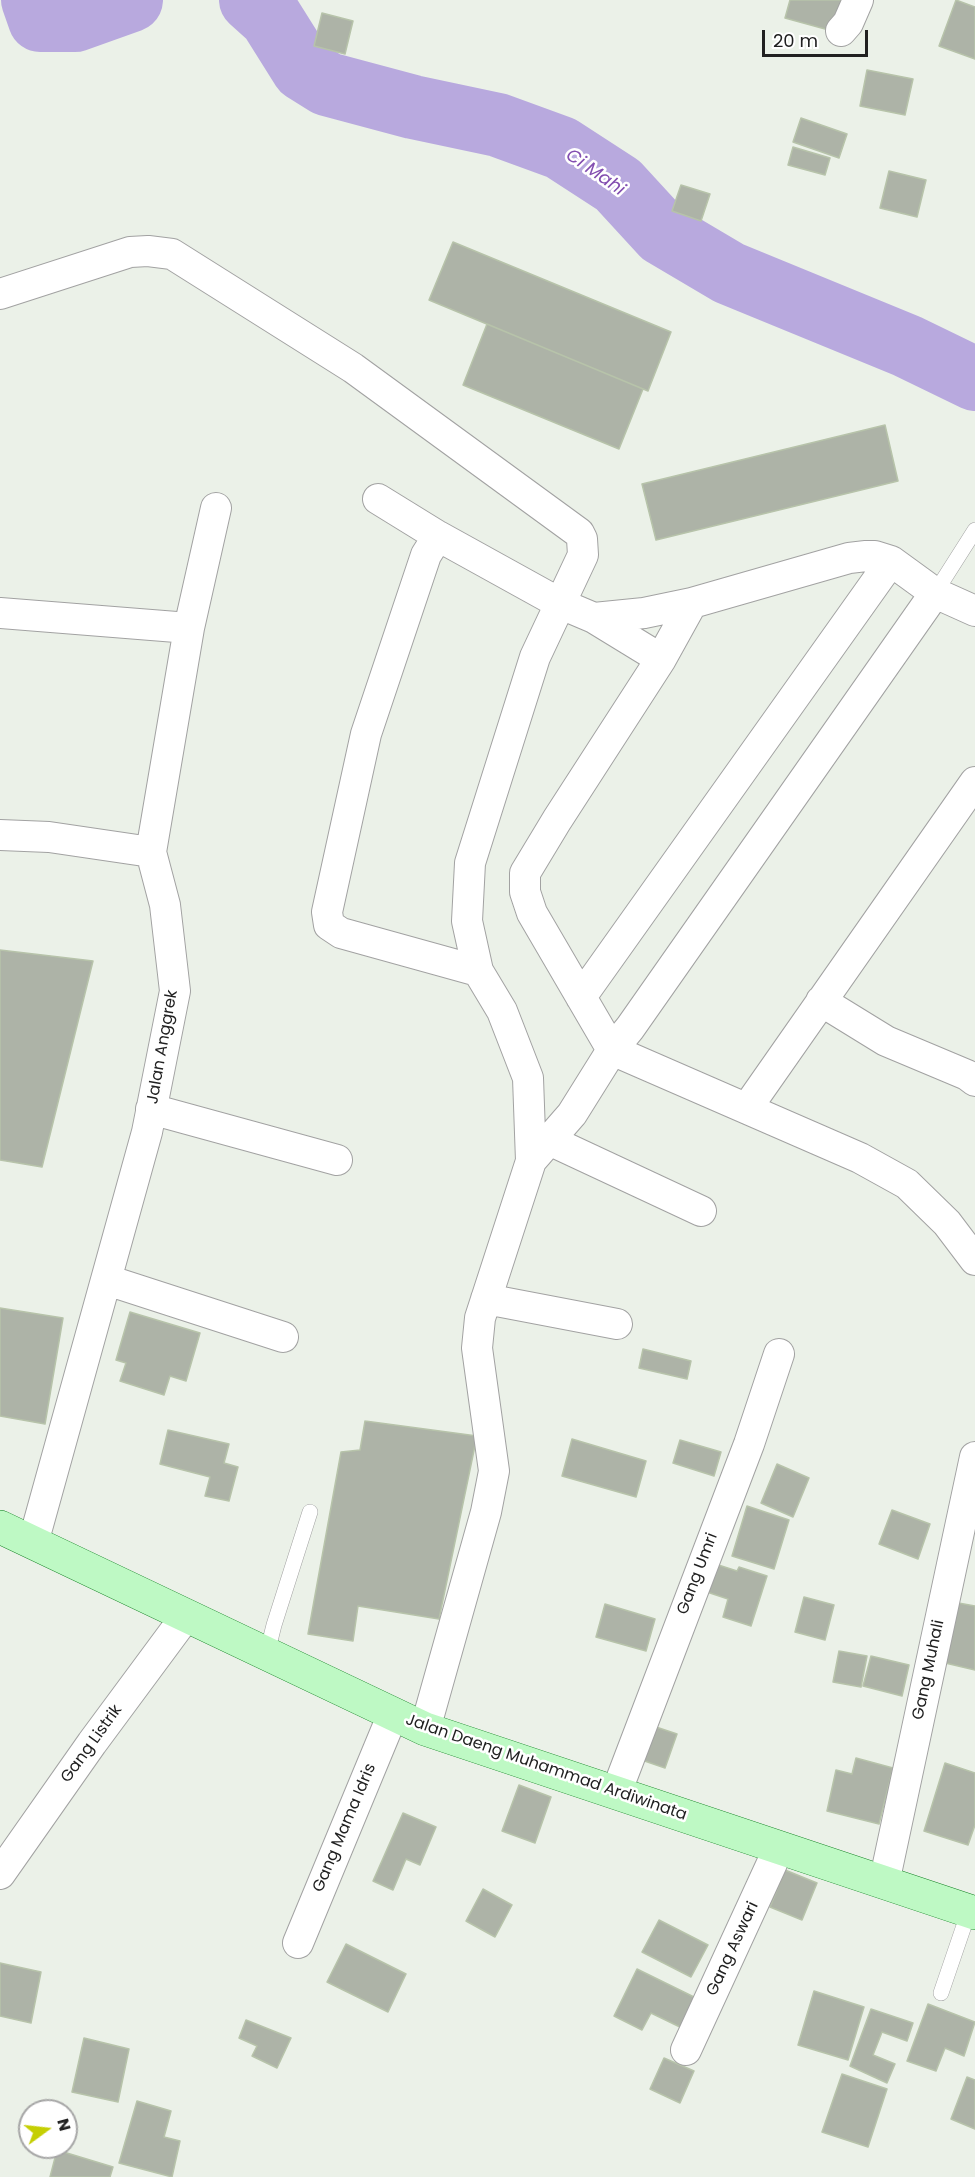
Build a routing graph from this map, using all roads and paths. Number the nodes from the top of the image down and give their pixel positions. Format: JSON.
{"nodes":[{"id":1,"x":858,"y":0,"type":"edge"},
{"id":2,"x":841,"y":32,"type":"dead end"},
{"id":3,"x":0,"y":294,"type":"edge"},
{"id":4,"x":378,"y":500,"type":"dead end"},
{"id":5,"x":216,"y":508,"type":"dead end"},
{"id":6,"x":975,"y":530,"type":"edge"},
{"id":7,"x":438,"y":536,"type":"junction"},
{"id":8,"x":891,"y":561,"type":"junction"},
{"id":9,"x":935,"y":593,"type":"junction"},
{"id":10,"x":692,"y":603,"type":"junction"},
{"id":11,"x":561,"y":604,"type":"junction"},
{"id":12,"x":975,"y":612,"type":"edge"},
{"id":13,"x":0,"y":613,"type":"edge"},
{"id":14,"x":594,"y":618,"type":"junction"},
{"id":15,"x":189,"y":628,"type":"junction"},
{"id":16,"x":662,"y":659,"type":"junction"},
{"id":17,"x":975,"y":782,"type":"edge"},
{"id":18,"x":0,"y":835,"type":"edge"},
{"id":19,"x":151,"y":852,"type":"junction"},
{"id":20,"x":478,"y":970,"type":"junction"},
{"id":21,"x":581,"y":997,"type":"junction"},
{"id":22,"x":821,"y":1001,"type":"junction"},
{"id":23,"x":612,"y":1050,"type":"junction"},
{"id":24,"x":975,"y":1081,"type":"edge"},
{"id":25,"x":747,"y":1108,"type":"junction"},
{"id":26,"x":151,"y":1109,"type":"junction"},
{"id":27,"x":540,"y":1150,"type":"junction"},
{"id":28,"x":338,"y":1160,"type":"dead end"},
{"id":29,"x":701,"y":1211,"type":"dead end"},
{"id":30,"x":975,"y":1260,"type":"edge"},
{"id":31,"x":107,"y":1280,"type":"junction"},
{"id":32,"x":486,"y":1299,"type":"junction"},
{"id":33,"x":617,"y":1324,"type":"dead end"},
{"id":34,"x":283,"y":1337,"type":"dead end"},
{"id":35,"x":779,"y":1354,"type":"dead end"},
{"id":36,"x":975,"y":1457,"type":"edge"},
{"id":37,"x":310,"y":1512,"type":"dead end"},
{"id":38,"x":0,"y":1527,"type":"edge"},
{"id":39,"x":33,"y":1543,"type":"junction"},
{"id":40,"x":186,"y":1617,"type":"junction"},
{"id":41,"x":267,"y":1653,"type":"junction"},
{"id":42,"x":393,"y":1714,"type":"junction"},
{"id":43,"x":425,"y":1729,"type":"junction"},
{"id":44,"x":616,"y":1793,"type":"junction"},
{"id":45,"x":779,"y":1848,"type":"junction"},
{"id":46,"x":0,"y":1874,"type":"edge"},
{"id":47,"x":884,"y":1883,"type":"junction"},
{"id":48,"x":972,"y":1912,"type":"edge"},
{"id":49,"x":298,"y":1942,"type":"dead end"},
{"id":50,"x":941,"y":1993,"type":"dead end"},
{"id":51,"x":686,"y":2050,"type":"dead end"}],
"edges":[{"from":1,"to":2,"type":"street"},
{"from":3,"to":11,"type":"street"},
{"from":4,"to":7,"type":"street"},
{"from":5,"to":15,"type":"street","name":"Jalan Anggrek"},
{"from":6,"to":9,"type":"lane"},
{"from":7,"to":11,"type":"street"},
{"from":7,"to":20,"type":"street"},
{"from":8,"to":9,"type":"street"},
{"from":8,"to":10,"type":"street"},
{"from":8,"to":21,"type":"street"},
{"from":9,"to":12,"type":"street"},
{"from":9,"to":23,"type":"street"},
{"from":10,"to":14,"type":"street"},
{"from":10,"to":16,"type":"street"},
{"from":11,"to":14,"type":"street"},
{"from":11,"to":20,"type":"street"},
{"from":13,"to":15,"type":"street"},
{"from":14,"to":16,"type":"street"},
{"from":15,"to":19,"type":"street","name":"Jalan Anggrek"},
{"from":16,"to":21,"type":"street"},
{"from":17,"to":22,"type":"street"},
{"from":18,"to":19,"type":"street"},
{"from":19,"to":26,"type":"street","name":"Jalan Anggrek"},
{"from":20,"to":27,"type":"street"},
{"from":21,"to":23,"type":"street"},
{"from":22,"to":24,"type":"street"},
{"from":22,"to":25,"type":"street"},
{"from":23,"to":25,"type":"street"},
{"from":23,"to":27,"type":"street"},
{"from":25,"to":30,"type":"street"},
{"from":26,"to":28,"type":"street"},
{"from":26,"to":31,"type":"street","name":"Jalan Anggrek"},
{"from":27,"to":29,"type":"street"},
{"from":27,"to":32,"type":"street"},
{"from":31,"to":34,"type":"street"},
{"from":31,"to":39,"type":"street","name":"Jalan Anggrek"},
{"from":32,"to":33,"type":"street"},
{"from":32,"to":43,"type":"street"},
{"from":35,"to":44,"type":"street","name":"Gang Umri"},
{"from":36,"to":47,"type":"street","name":"Gang Muhali"},
{"from":37,"to":41,"type":"lane"},
{"from":38,"to":39,"type":"main road","name":"Jalan Daeng Muhammad Ardiwinata"},
{"from":39,"to":40,"type":"main road","name":"Jalan Daeng Muhammad Ardiwinata"},
{"from":40,"to":41,"type":"main road","name":"Jalan Daeng Muhammad Ardiwinata"},
{"from":40,"to":46,"type":"street","name":"Gang Listrik"},
{"from":41,"to":42,"type":"main road","name":"Jalan Daeng Muhammad Ardiwinata"},
{"from":42,"to":43,"type":"main road","name":"Jalan Daeng Muhammad Ardiwinata"},
{"from":42,"to":49,"type":"street","name":"Gang Mama Idris"},
{"from":43,"to":44,"type":"main road","name":"Jalan Daeng Muhammad Ardiwinata"},
{"from":44,"to":45,"type":"main road","name":"Jalan Daeng Muhammad Ardiwinata"},
{"from":45,"to":47,"type":"main road","name":"Jalan Daeng Muhammad Ardiwinata"},
{"from":45,"to":51,"type":"street","name":"Gang Aswari"},
{"from":47,"to":48,"type":"main road","name":"Jalan Daeng Muhammad Ardiwinata"},
{"from":48,"to":50,"type":"lane"}]}
